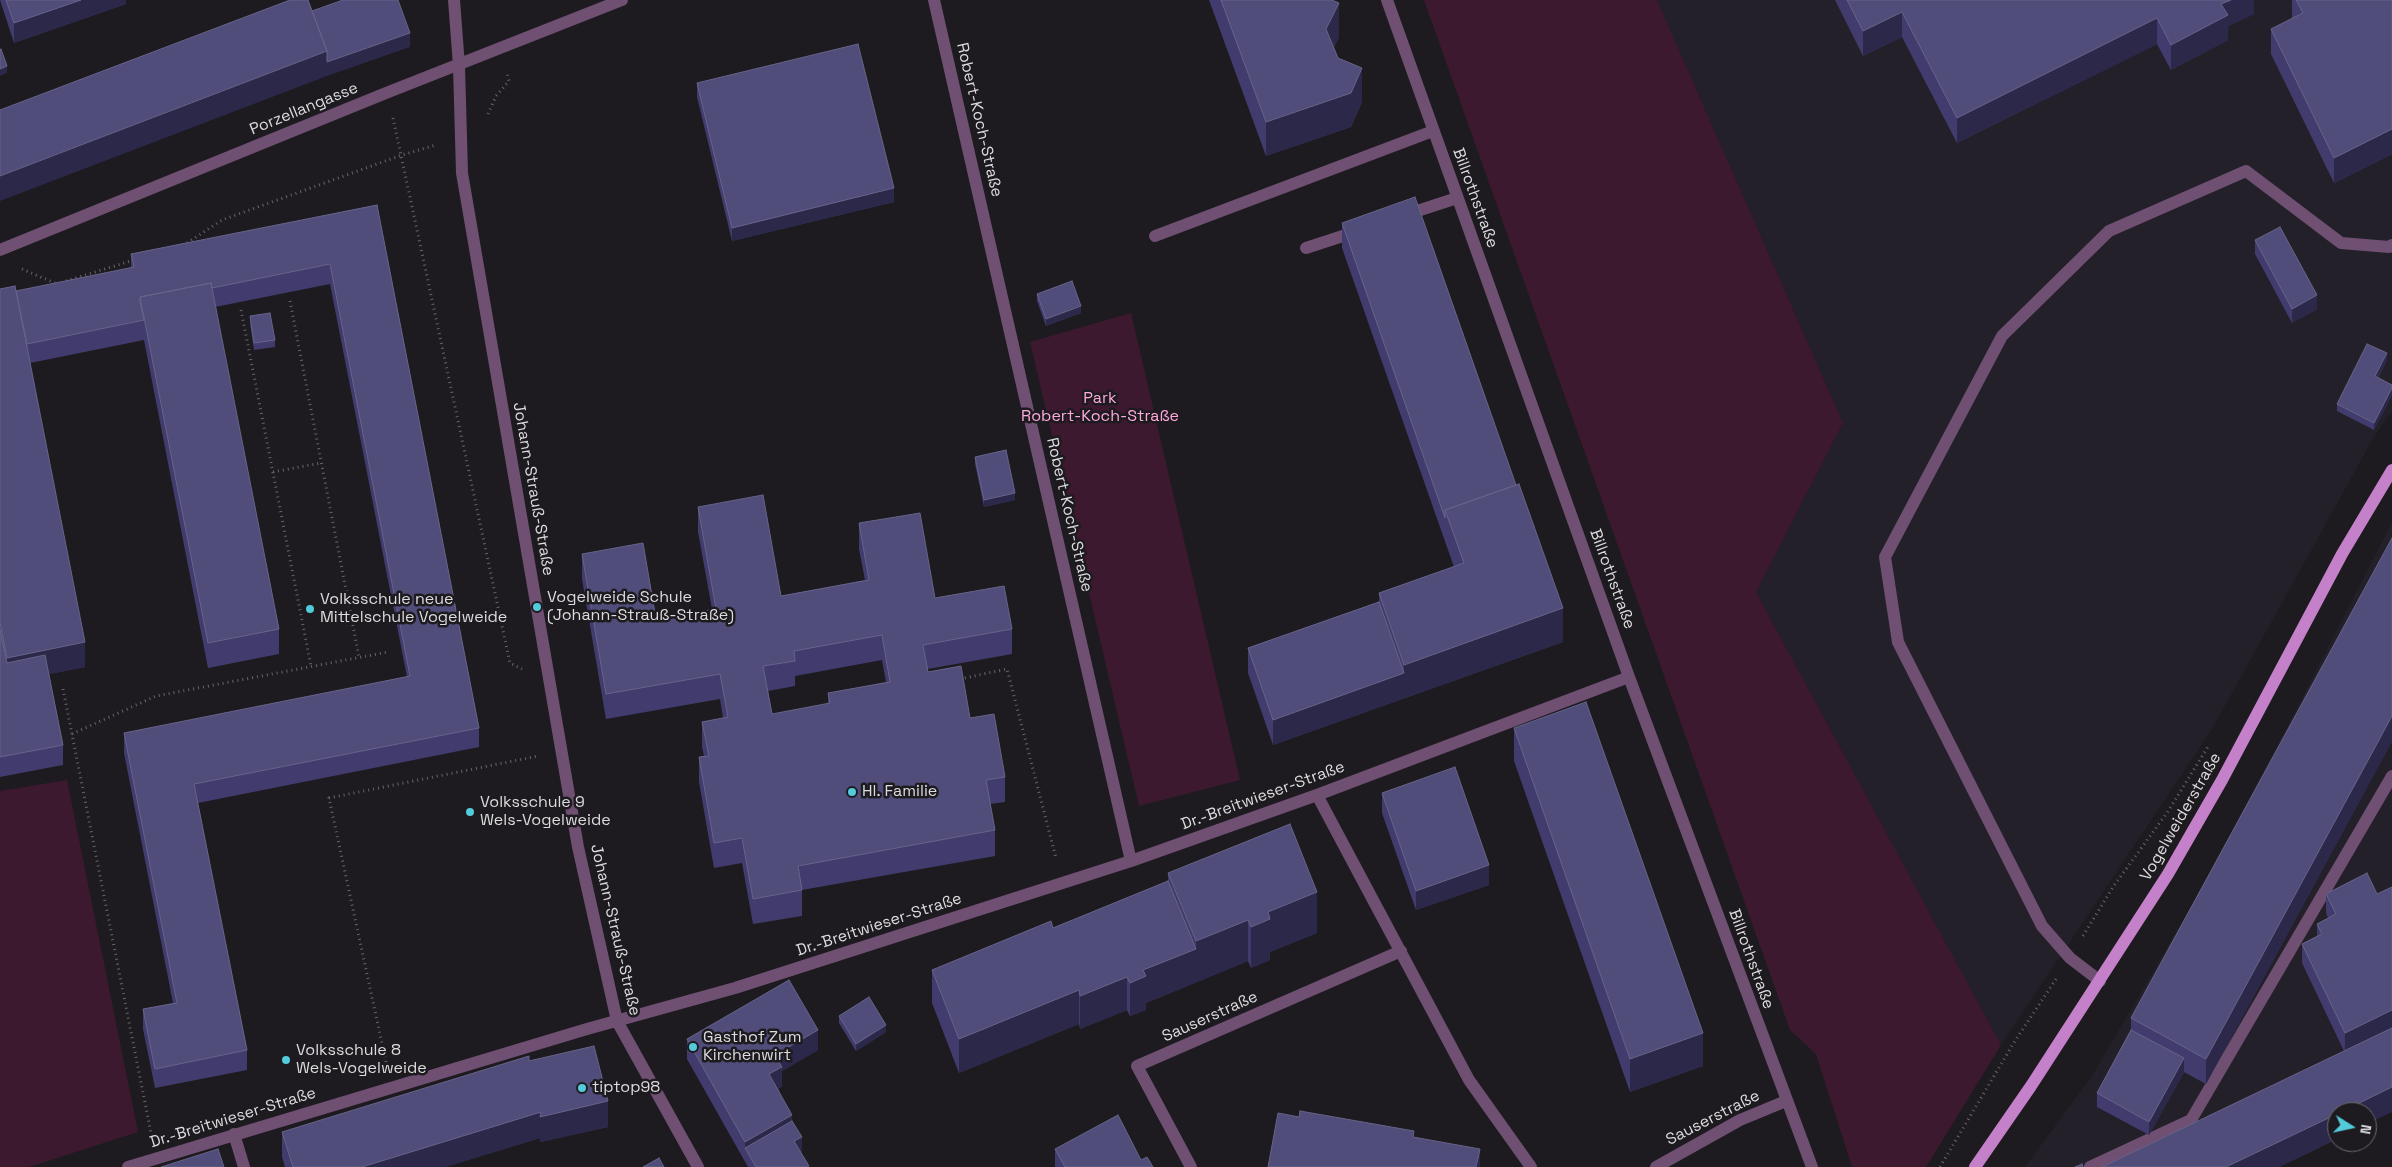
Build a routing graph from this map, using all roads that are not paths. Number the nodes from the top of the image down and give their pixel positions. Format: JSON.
{"nodes":[{"id":1,"x":454,"y":0,"type":"edge"},
{"id":2,"x":622,"y":0,"type":"edge"},
{"id":3,"x":934,"y":0,"type":"edge"},
{"id":4,"x":1387,"y":0,"type":"edge"},
{"id":5,"x":459,"y":66,"type":"junction"},
{"id":6,"x":1433,"y":131,"type":"junction"},
{"id":7,"x":1457,"y":198,"type":"junction"},
{"id":8,"x":1391,"y":220,"type":"edge"},
{"id":9,"x":1372,"y":226,"type":"edge"},
{"id":10,"x":1155,"y":236,"type":"dead end"},
{"id":11,"x":2392,"y":245,"type":"edge"},
{"id":12,"x":1306,"y":248,"type":"dead end"},
{"id":13,"x":0,"y":250,"type":"edge"},
{"id":14,"x":2392,"y":470,"type":"edge"},
{"id":15,"x":1629,"y":677,"type":"junction"},
{"id":16,"x":2392,"y":776,"type":"edge"},
{"id":17,"x":1317,"y":795,"type":"junction"},
{"id":18,"x":1131,"y":861,"type":"junction"},
{"id":19,"x":1401,"y":951,"type":"junction"},
{"id":20,"x":2100,"y":982,"type":"junction"},
{"id":21,"x":617,"y":1021,"type":"junction"},
{"id":22,"x":1786,"y":1101,"type":"junction"},
{"id":23,"x":234,"y":1134,"type":"junction"},
{"id":24,"x":128,"y":1167,"type":"edge"},
{"id":25,"x":244,"y":1167,"type":"edge"},
{"id":26,"x":698,"y":1167,"type":"edge"},
{"id":27,"x":1191,"y":1167,"type":"edge"},
{"id":28,"x":1531,"y":1167,"type":"edge"},
{"id":29,"x":1656,"y":1167,"type":"edge"},
{"id":30,"x":1812,"y":1167,"type":"edge"},
{"id":31,"x":1975,"y":1167,"type":"edge"},
{"id":32,"x":2090,"y":1167,"type":"edge"}],
"edges":[{"from":1,"to":5,"type":"street","name":"Johann-Strauß-Straße"},
{"from":2,"to":5,"type":"street","name":"Porzellangasse"},
{"from":3,"to":18,"type":"street","name":"Robert-Koch-Straße"},
{"from":4,"to":6,"type":"street","name":"Billrothstraße"},
{"from":5,"to":13,"type":"street","name":"Porzellangasse"},
{"from":5,"to":21,"type":"street","name":"Johann-Strauß-Straße"},
{"from":6,"to":7,"type":"street","name":"Billrothstraße"},
{"from":6,"to":10,"type":"street"},
{"from":7,"to":8,"type":"street"},
{"from":7,"to":15,"type":"street","name":"Billrothstraße"},
{"from":9,"to":12,"type":"street"},
{"from":11,"to":20,"type":"street"},
{"from":14,"to":20,"type":"main road","name":"Vogelweiderstraße"},
{"from":15,"to":17,"type":"street","name":"Dr.-Breitwieser-Straße"},
{"from":15,"to":22,"type":"street","name":"Billrothstraße"},
{"from":16,"to":32,"type":"street"},
{"from":17,"to":18,"type":"street","name":"Dr.-Breitwieser-Straße"},
{"from":17,"to":19,"type":"street"},
{"from":18,"to":21,"type":"street","name":"Dr.-Breitwieser-Straße"},
{"from":19,"to":27,"type":"street","name":"Sauserstraße"},
{"from":19,"to":28,"type":"street"},
{"from":20,"to":31,"type":"main road","name":"Vogelweiderstraße"},
{"from":21,"to":23,"type":"street","name":"Dr.-Breitwieser-Straße"},
{"from":21,"to":26,"type":"street","name":"Johann-Strauß-Straße"},
{"from":22,"to":29,"type":"street","name":"Sauserstraße"},
{"from":22,"to":30,"type":"street","name":"Billrothstraße"},
{"from":23,"to":24,"type":"street","name":"Dr.-Breitwieser-Straße"},
{"from":23,"to":25,"type":"street"}]}
